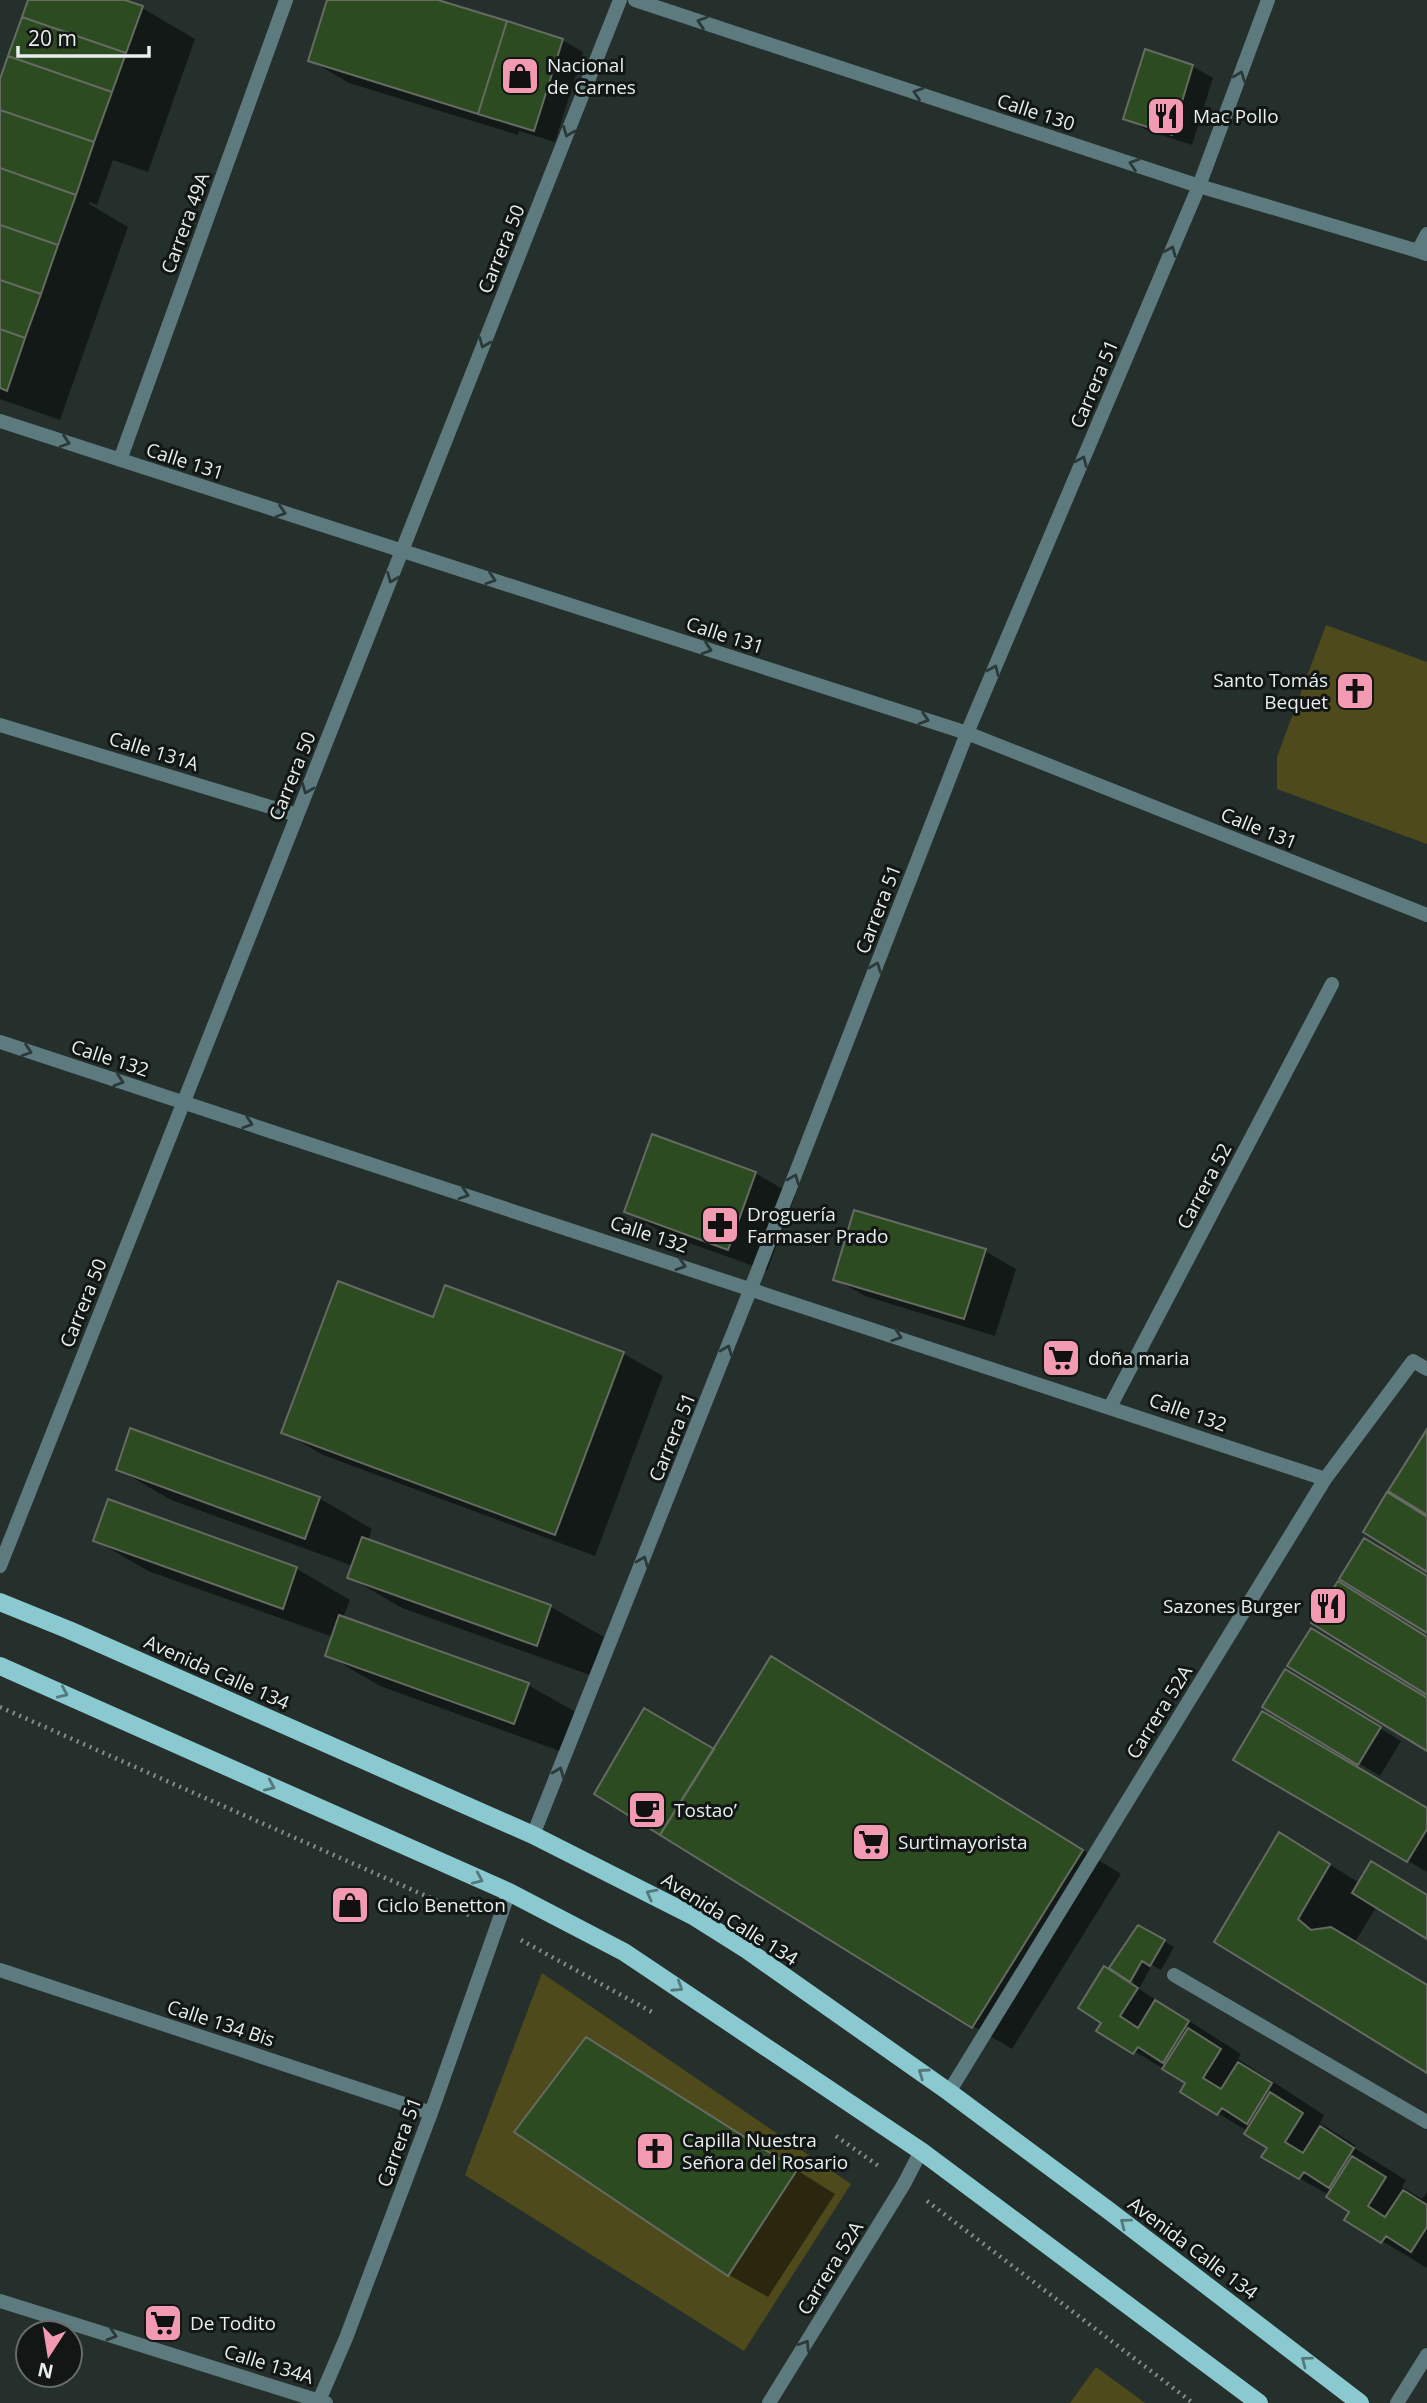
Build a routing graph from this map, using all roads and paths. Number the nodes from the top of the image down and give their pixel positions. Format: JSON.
{"nodes":[{"id":1,"x":286,"y":0,"type":"edge"},
{"id":2,"x":620,"y":0,"type":"edge"},
{"id":3,"x":635,"y":0,"type":"edge"},
{"id":4,"x":1268,"y":0,"type":"edge"},
{"id":5,"x":1199,"y":186,"type":"junction"},
{"id":6,"x":1427,"y":234,"type":"edge"},
{"id":7,"x":1422,"y":253,"type":"edge"},
{"id":8,"x":0,"y":421,"type":"edge"},
{"id":9,"x":120,"y":460,"type":"junction"},
{"id":10,"x":402,"y":551,"type":"junction"},
{"id":11,"x":0,"y":725,"type":"edge"},
{"id":12,"x":967,"y":733,"type":"junction"},
{"id":13,"x":297,"y":815,"type":"junction"},
{"id":14,"x":1427,"y":915,"type":"edge"},
{"id":15,"x":1332,"y":984,"type":"dead end"},
{"id":16,"x":0,"y":1042,"type":"edge"},
{"id":17,"x":184,"y":1102,"type":"junction"},
{"id":18,"x":751,"y":1288,"type":"junction"},
{"id":19,"x":1427,"y":1369,"type":"edge"},
{"id":20,"x":1110,"y":1406,"type":"junction"},
{"id":21,"x":1325,"y":1479,"type":"junction"},
{"id":22,"x":0,"y":1566,"type":"edge"},
{"id":23,"x":0,"y":1602,"type":"edge"},
{"id":24,"x":0,"y":1666,"type":"edge"},
{"id":25,"x":533,"y":1835,"type":"junction"},
{"id":26,"x":509,"y":1892,"type":"junction"},
{"id":27,"x":0,"y":1970,"type":"edge"},
{"id":28,"x":1174,"y":1975,"type":"dead end"},
{"id":29,"x":949,"y":2092,"type":"junction"},
{"id":30,"x":431,"y":2113,"type":"junction"},
{"id":31,"x":1427,"y":2122,"type":"edge"},
{"id":32,"x":921,"y":2151,"type":"junction"},
{"id":33,"x":904,"y":2184,"type":"junction"},
{"id":34,"x":0,"y":2301,"type":"edge"},
{"id":35,"x":1427,"y":2355,"type":"edge"},
{"id":36,"x":321,"y":2402,"type":"edge"},
{"id":37,"x":769,"y":2403,"type":"edge"},
{"id":38,"x":1193,"y":2403,"type":"edge"},
{"id":39,"x":1259,"y":2403,"type":"edge"},
{"id":40,"x":1360,"y":2403,"type":"edge"},
{"id":41,"x":1397,"y":2403,"type":"edge"}],
"edges":[{"from":1,"to":9,"type":"street","name":"Carrera 49A"},
{"from":2,"to":10,"type":"street","name":"Carrera 50","one_way":true},
{"from":5,"to":3,"type":"street","name":"Calle 130","one_way":true},
{"from":5,"to":4,"type":"street","name":"Carrera 51","one_way":true},
{"from":5,"to":7,"type":"street","name":"Calle 130"},
{"from":12,"to":5,"type":"street","name":"Carrera 51","one_way":true},
{"from":6,"to":7,"type":"street"},
{"from":8,"to":9,"type":"street","name":"Calle 131","one_way":true},
{"from":9,"to":10,"type":"street","name":"Calle 131","one_way":true},
{"from":10,"to":12,"type":"street","name":"Calle 131","one_way":true},
{"from":10,"to":13,"type":"street","name":"Carrera 50","one_way":true},
{"from":11,"to":13,"type":"street","name":"Calle 131A"},
{"from":12,"to":14,"type":"street","name":"Calle 131"},
{"from":18,"to":12,"type":"street","name":"Carrera 51","one_way":true},
{"from":13,"to":17,"type":"street","name":"Carrera 50"},
{"from":15,"to":20,"type":"street","name":"Carrera 52"},
{"from":16,"to":17,"type":"street","name":"Calle 132","one_way":true},
{"from":17,"to":18,"type":"street","name":"Calle 132","one_way":true},
{"from":17,"to":22,"type":"street","name":"Carrera 50"},
{"from":18,"to":20,"type":"street","name":"Calle 132","one_way":true},
{"from":25,"to":18,"type":"street","name":"Carrera 51","one_way":true},
{"from":19,"to":21,"type":"street","name":"Carrera 52A"},
{"from":20,"to":21,"type":"street","name":"Calle 132"},
{"from":21,"to":29,"type":"street","name":"Carrera 52A"},
{"from":23,"to":25,"type":"main road","name":"Avenida Calle 134"},
{"from":24,"to":26,"type":"main road","one_way":true},
{"from":29,"to":25,"type":"main road","name":"Avenida Calle 134","one_way":true},
{"from":26,"to":30,"type":"street","name":"Carrera 51"},
{"from":26,"to":32,"type":"main road","one_way":true},
{"from":27,"to":30,"type":"street","name":"Calle 134 Bis"},
{"from":28,"to":31,"type":"street"},
{"from":40,"to":29,"type":"main road","name":"Avenida Calle 134","one_way":true},
{"from":30,"to":36,"type":"street","name":"Carrera 51"},
{"from":32,"to":33,"type":"street","name":"Carrera 52A"},
{"from":32,"to":39,"type":"main road"},
{"from":37,"to":33,"type":"street","name":"Carrera 52A","one_way":true},
{"from":33,"to":38,"type":"path"},
{"from":34,"to":36,"type":"street","name":"Calle 134A","one_way":true},
{"from":35,"to":41,"type":"street"}]}
